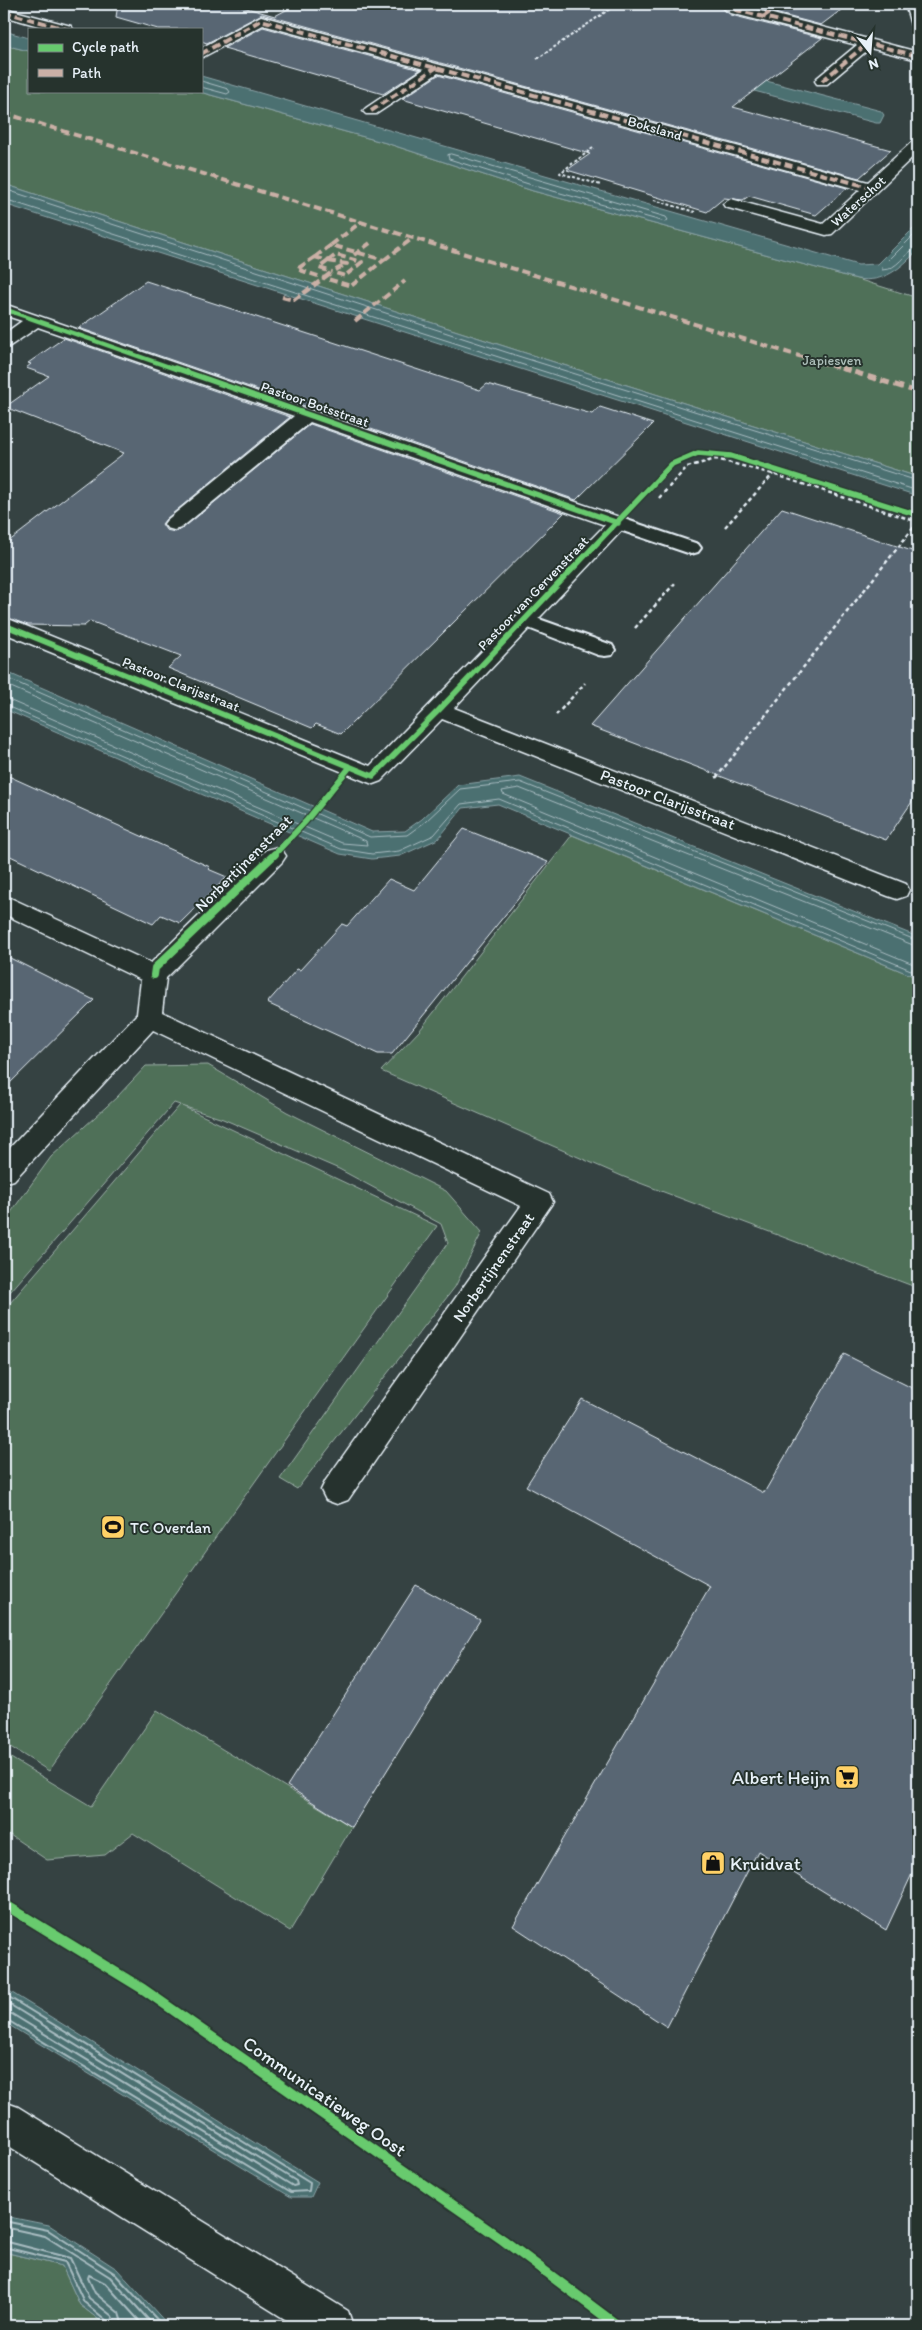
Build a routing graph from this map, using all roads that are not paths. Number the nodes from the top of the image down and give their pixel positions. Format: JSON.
{"nodes":[{"id":1,"x":724,"y":4,"type":"edge"},
{"id":2,"x":781,"y":4,"type":"edge"},
{"id":3,"x":912,"y":4,"type":"edge"},
{"id":4,"x":4,"y":12,"type":"edge"},
{"id":5,"x":763,"y":17,"type":"junction"},
{"id":6,"x":918,"y":24,"type":"edge"},
{"id":7,"x":62,"y":28,"type":"edge"},
{"id":8,"x":868,"y":43,"type":"junction"},
{"id":9,"x":202,"y":53,"type":"edge"},
{"id":10,"x":918,"y":56,"type":"edge"},
{"id":11,"x":437,"y":67,"type":"junction"},
{"id":12,"x":822,"y":81,"type":"dead end"},
{"id":13,"x":371,"y":111,"type":"dead end"},
{"id":14,"x":918,"y":144,"type":"edge"},
{"id":15,"x":872,"y":188,"type":"junction"},
{"id":16,"x":731,"y":204,"type":"dead end"},
{"id":17,"x":4,"y":309,"type":"edge"},
{"id":18,"x":36,"y":320,"type":"junction"},
{"id":19,"x":4,"y":342,"type":"edge"},
{"id":20,"x":307,"y":415,"type":"junction"},
{"id":21,"x":618,"y":523,"type":"junction"},
{"id":22,"x":174,"y":524,"type":"dead end"},
{"id":23,"x":691,"y":548,"type":"dead end"},
{"id":24,"x":525,"y":620,"type":"junction"},
{"id":25,"x":4,"y":625,"type":"edge"},
{"id":26,"x":604,"y":650,"type":"dead end"},
{"id":27,"x":439,"y":710,"type":"junction"},
{"id":28,"x":350,"y":767,"type":"joint"},
{"id":29,"x":274,"y":856,"type":"dead end"},
{"id":30,"x":897,"y":890,"type":"dead end"},
{"id":31,"x":4,"y":904,"type":"edge"},
{"id":32,"x":154,"y":975,"type":"junction"},
{"id":33,"x":149,"y":1017,"type":"junction"},
{"id":34,"x":4,"y":1172,"type":"edge"},
{"id":35,"x":337,"y":1490,"type":"dead end"},
{"id":36,"x":4,"y":2121,"type":"edge"},
{"id":37,"x":334,"y":2326,"type":"edge"}],
"edges":[{"from":1,"to":5,"type":"street"},
{"from":2,"to":5,"type":"street"},
{"from":3,"to":6,"type":"street"},
{"from":4,"to":7,"type":"street"},
{"from":5,"to":8,"type":"street"},
{"from":8,"to":10,"type":"street"},
{"from":8,"to":12,"type":"street"},
{"from":9,"to":11,"type":"street","name":"Boksland"},
{"from":11,"to":13,"type":"street"},
{"from":11,"to":15,"type":"street","name":"Boksland"},
{"from":14,"to":15,"type":"street","name":"Waterschot"},
{"from":15,"to":16,"type":"street","name":"Waterschot"},
{"from":17,"to":18,"type":"street","name":"Pastoor Botsstraat"},
{"from":18,"to":19,"type":"street"},
{"from":18,"to":20,"type":"street","name":"Pastoor Botsstraat"},
{"from":20,"to":21,"type":"street","name":"Pastoor Botsstraat"},
{"from":20,"to":22,"type":"street","name":"Pastoor Botsstraat"},
{"from":21,"to":23,"type":"lane"},
{"from":21,"to":24,"type":"street","name":"Pastoor van Gervenstraat"},
{"from":24,"to":26,"type":"lane"},
{"from":24,"to":27,"type":"street","name":"Pastoor van Gervenstraat"},
{"from":25,"to":28,"type":"street","name":"Pastoor Clarijsstraat"},
{"from":27,"to":28,"type":"street","name":"Pastoor van Gervenstraat"},
{"from":27,"to":30,"type":"street","name":"Pastoor Clarijsstraat"},
{"from":29,"to":32,"type":"street"},
{"from":31,"to":32,"type":"street"},
{"from":32,"to":33,"type":"street"},
{"from":33,"to":34,"type":"street"},
{"from":33,"to":35,"type":"street","name":"Norbertijnenstraat"},
{"from":36,"to":37,"type":"street"}]}
